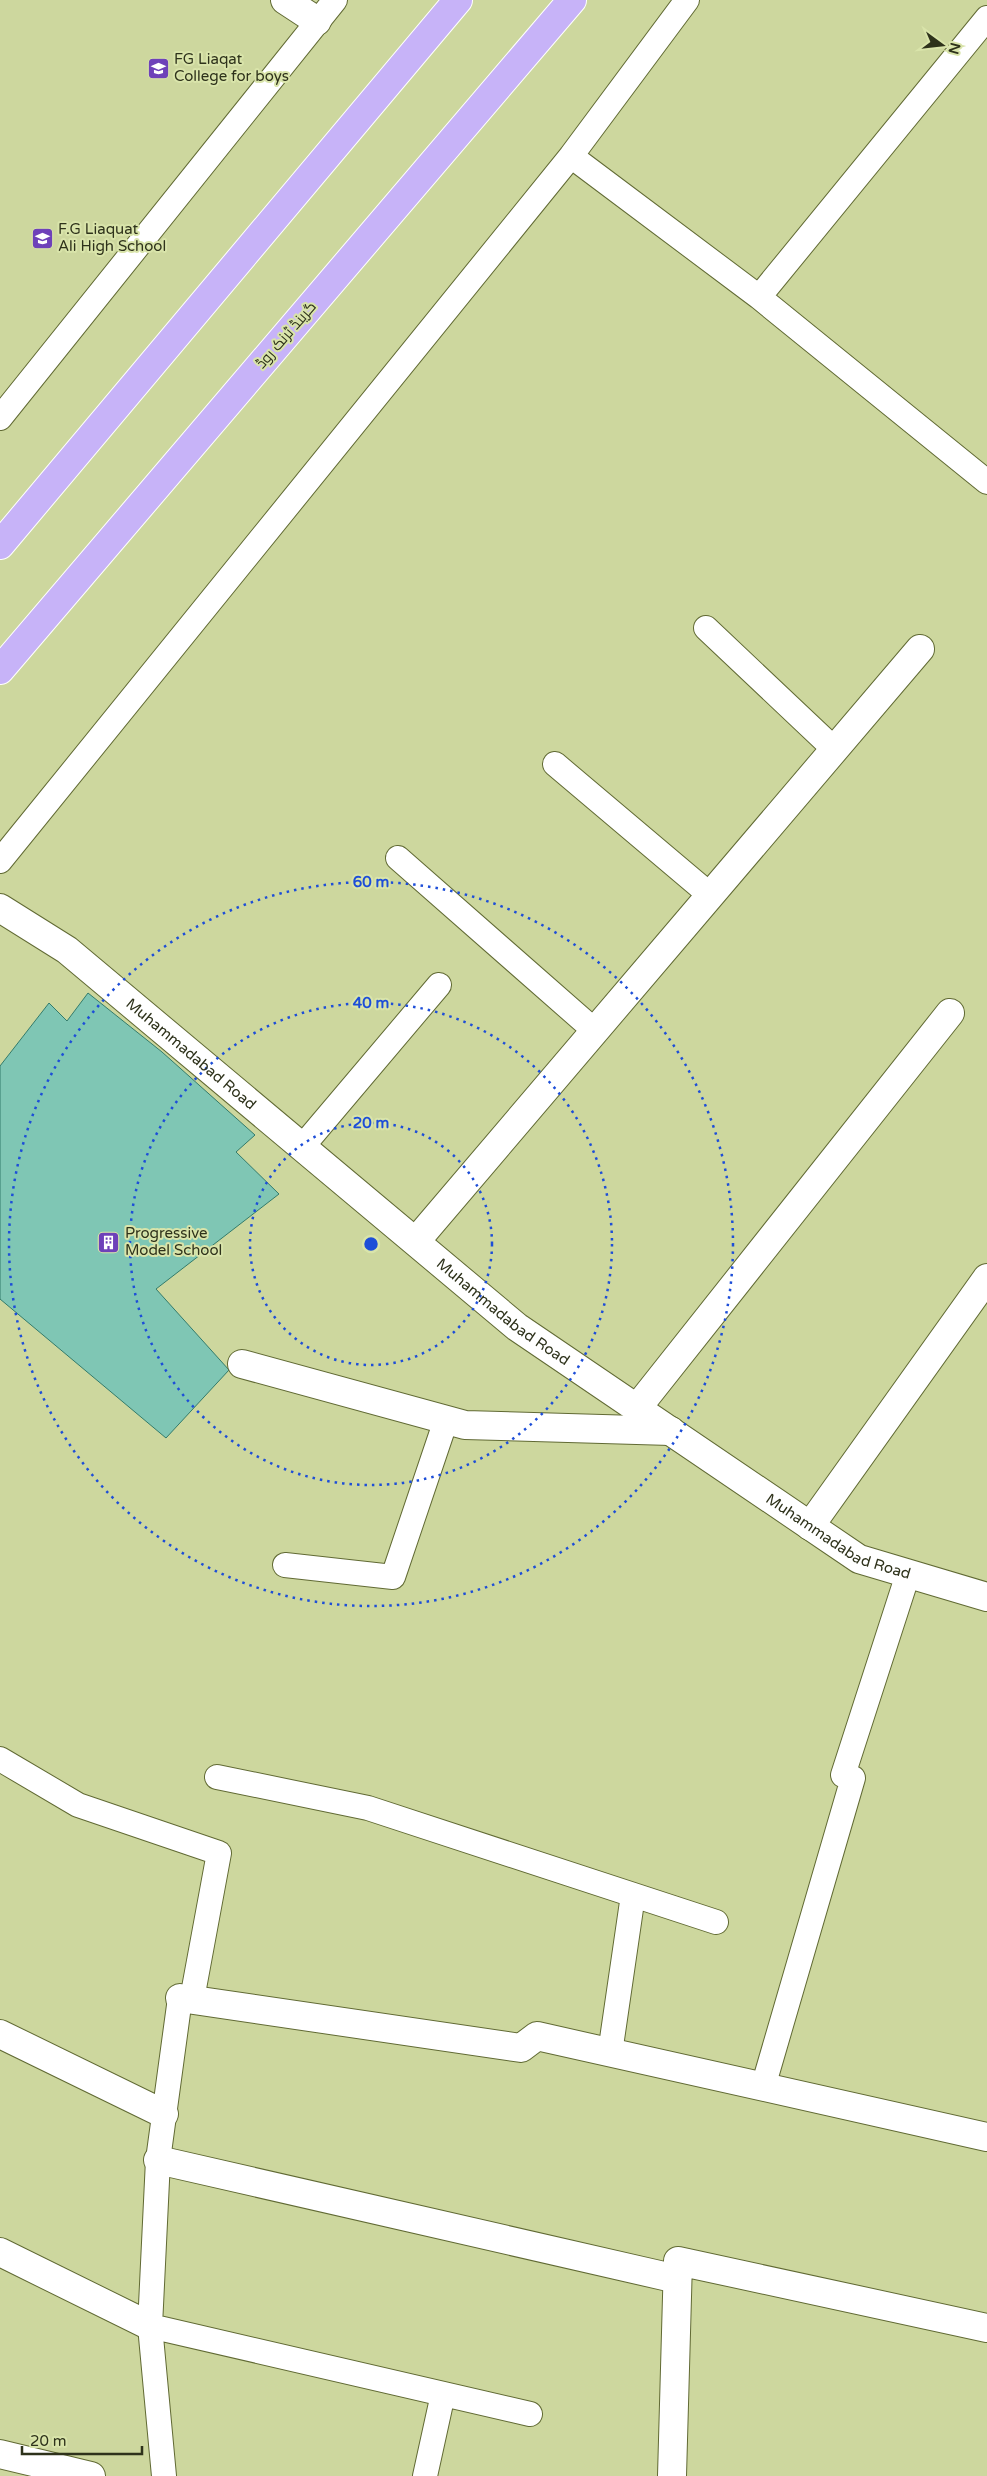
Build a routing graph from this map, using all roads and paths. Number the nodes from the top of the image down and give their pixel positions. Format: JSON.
{"nodes":[{"id":1,"x":285,"y":0,"type":"edge"},
{"id":2,"x":335,"y":0,"type":"edge"},
{"id":3,"x":458,"y":0,"type":"edge"},
{"id":4,"x":572,"y":0,"type":"edge"},
{"id":5,"x":687,"y":0,"type":"edge"},
{"id":6,"x":987,"y":18,"type":"edge"},
{"id":7,"x":317,"y":21,"type":"junction"},
{"id":8,"x":571,"y":156,"type":"junction"},
{"id":9,"x":758,"y":297,"type":"junction"},
{"id":10,"x":0,"y":418,"type":"edge"},
{"id":11,"x":987,"y":482,"type":"edge"},
{"id":12,"x":0,"y":544,"type":"edge"},
{"id":13,"x":706,"y":628,"type":"dead end"},
{"id":14,"x":920,"y":649,"type":"dead end"},
{"id":15,"x":0,"y":670,"type":"edge"},
{"id":16,"x":834,"y":749,"type":"junction"},
{"id":17,"x":554,"y":764,"type":"dead end"},
{"id":18,"x":398,"y":858,"type":"dead end"},
{"id":19,"x":0,"y":861,"type":"edge"},
{"id":20,"x":710,"y":895,"type":"junction"},
{"id":21,"x":0,"y":908,"type":"edge"},
{"id":22,"x":439,"y":985,"type":"dead end"},
{"id":23,"x":950,"y":1013,"type":"dead end"},
{"id":24,"x":595,"y":1031,"type":"junction"},
{"id":25,"x":302,"y":1147,"type":"junction"},
{"id":26,"x":416,"y":1241,"type":"junction"},
{"id":27,"x":987,"y":1278,"type":"edge"},
{"id":28,"x":242,"y":1364,"type":"dead end"},
{"id":29,"x":637,"y":1408,"type":"junction"},
{"id":30,"x":446,"y":1420,"type":"junction"},
{"id":31,"x":671,"y":1431,"type":"junction"},
{"id":32,"x":810,"y":1526,"type":"junction"},
{"id":33,"x":285,"y":1565,"type":"dead end"},
{"id":34,"x":908,"y":1574,"type":"junction"},
{"id":35,"x":986,"y":1596,"type":"edge"},
{"id":36,"x":0,"y":1759,"type":"edge"},
{"id":37,"x":217,"y":1777,"type":"dead end"},
{"id":38,"x":634,"y":1895,"type":"junction"},
{"id":39,"x":716,"y":1922,"type":"dead end"},
{"id":40,"x":186,"y":1999,"type":"junction"},
{"id":41,"x":0,"y":2034,"type":"edge"},
{"id":42,"x":610,"y":2053,"type":"junction"},
{"id":43,"x":763,"y":2087,"type":"junction"},
{"id":44,"x":164,"y":2114,"type":"junction"},
{"id":45,"x":987,"y":2137,"type":"edge"},
{"id":46,"x":158,"y":2160,"type":"junction"},
{"id":47,"x":0,"y":2252,"type":"edge"},
{"id":48,"x":677,"y":2279,"type":"junction"},
{"id":49,"x":150,"y":2326,"type":"junction"},
{"id":50,"x":987,"y":2328,"type":"edge"},
{"id":51,"x":443,"y":2394,"type":"junction"},
{"id":52,"x":530,"y":2414,"type":"dead end"},
{"id":53,"x":0,"y":2454,"type":"edge"},
{"id":54,"x":91,"y":2476,"type":"edge"},
{"id":55,"x":164,"y":2476,"type":"edge"},
{"id":56,"x":425,"y":2476,"type":"edge"},
{"id":57,"x":672,"y":2476,"type":"edge"}],
"edges":[{"from":1,"to":7,"type":"street"},
{"from":2,"to":7,"type":"lane"},
{"from":3,"to":12,"type":"highway"},
{"from":4,"to":15,"type":"highway","name":"گرینڈ ٹرنک روڈ"},
{"from":5,"to":8,"type":"lane"},
{"from":6,"to":9,"type":"lane"},
{"from":7,"to":10,"type":"lane"},
{"from":8,"to":9,"type":"lane"},
{"from":8,"to":19,"type":"lane"},
{"from":9,"to":11,"type":"lane"},
{"from":13,"to":16,"type":"lane"},
{"from":14,"to":16,"type":"street"},
{"from":16,"to":20,"type":"street"},
{"from":17,"to":20,"type":"lane"},
{"from":18,"to":24,"type":"lane"},
{"from":20,"to":24,"type":"street"},
{"from":21,"to":25,"type":"street","name":"Muhammadabad Road"},
{"from":22,"to":25,"type":"lane"},
{"from":23,"to":29,"type":"street"},
{"from":24,"to":26,"type":"street"},
{"from":25,"to":26,"type":"street","name":"Muhammadabad Road"},
{"from":26,"to":29,"type":"street","name":"Muhammadabad Road"},
{"from":27,"to":32,"type":"street"},
{"from":28,"to":30,"type":"street"},
{"from":29,"to":31,"type":"street","name":"Muhammadabad Road"},
{"from":30,"to":31,"type":"street"},
{"from":30,"to":33,"type":"lane"},
{"from":31,"to":32,"type":"street","name":"Muhammadabad Road"},
{"from":32,"to":34,"type":"street","name":"Muhammadabad Road"},
{"from":34,"to":35,"type":"street","name":"Muhammadabad Road"},
{"from":34,"to":43,"type":"lane"},
{"from":36,"to":40,"type":"lane"},
{"from":37,"to":38,"type":"lane"},
{"from":38,"to":39,"type":"lane"},
{"from":38,"to":42,"type":"lane"},
{"from":40,"to":42,"type":"street"},
{"from":40,"to":44,"type":"lane"},
{"from":41,"to":44,"type":"street"},
{"from":42,"to":43,"type":"street"},
{"from":43,"to":45,"type":"street"},
{"from":44,"to":46,"type":"lane"},
{"from":46,"to":48,"type":"street"},
{"from":46,"to":49,"type":"lane"},
{"from":47,"to":49,"type":"street"},
{"from":48,"to":50,"type":"street"},
{"from":48,"to":57,"type":"street"},
{"from":49,"to":51,"type":"lane"},
{"from":49,"to":55,"type":"lane"},
{"from":51,"to":52,"type":"lane"},
{"from":51,"to":56,"type":"lane"},
{"from":53,"to":54,"type":"street"}]}
